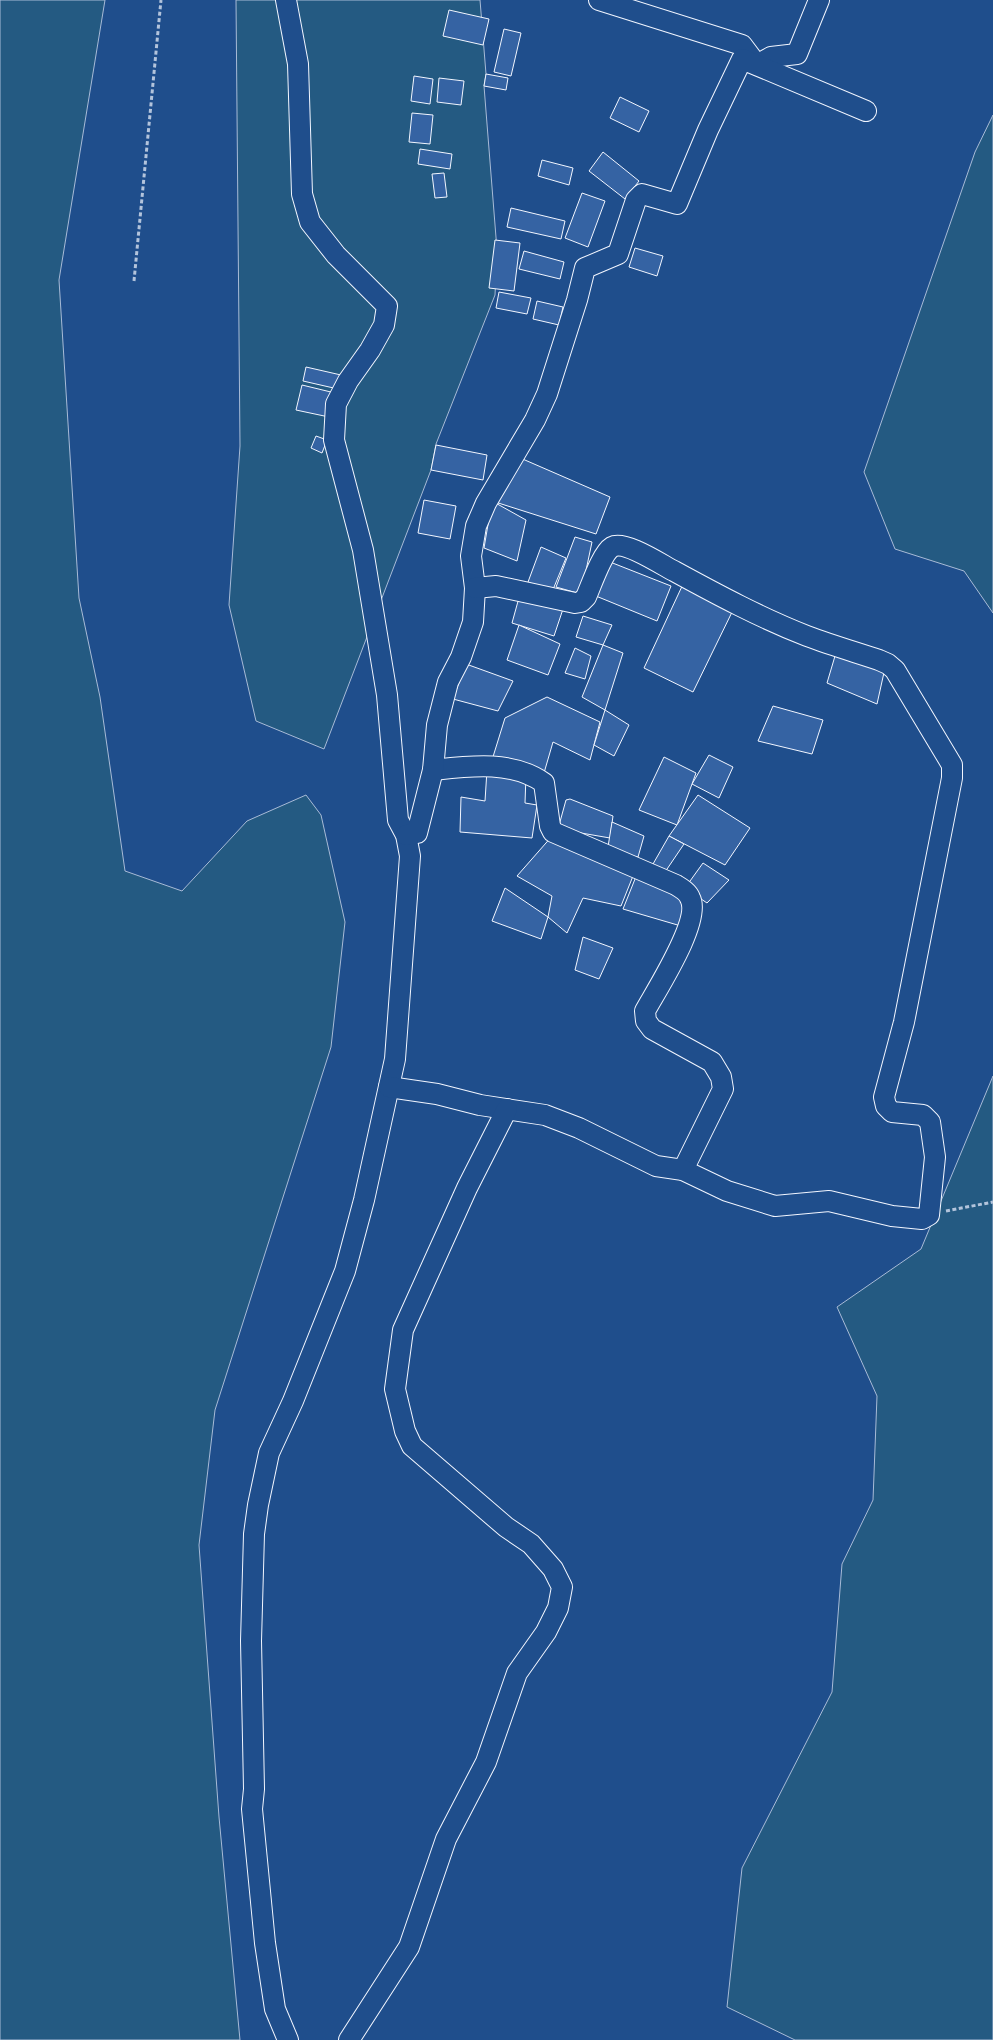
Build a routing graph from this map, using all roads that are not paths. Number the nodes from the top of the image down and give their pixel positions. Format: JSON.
{"nodes":[{"id":1,"x":286,"y":0,"type":"edge"},
{"id":2,"x":599,"y":0,"type":"edge"},
{"id":3,"x":819,"y":0,"type":"edge"},
{"id":4,"x":757,"y":65,"type":"junction"},
{"id":5,"x":866,"y":111,"type":"dead end"},
{"id":6,"x":475,"y":588,"type":"junction"},
{"id":7,"x":433,"y":770,"type":"junction"},
{"id":8,"x":406,"y":835,"type":"junction"},
{"id":9,"x":388,"y":1087,"type":"junction"},
{"id":10,"x":507,"y":1108,"type":"junction"},
{"id":11,"x":684,"y":1170,"type":"junction"},
{"id":12,"x":288,"y":2040,"type":"edge"},
{"id":13,"x":348,"y":2040,"type":"edge"}],
"edges":[{"from":1,"to":8,"type":"street"},
{"from":2,"to":4,"type":"street"},
{"from":3,"to":4,"type":"street"},
{"from":4,"to":5,"type":"street"},
{"from":4,"to":6,"type":"street"},
{"from":6,"to":7,"type":"street"},
{"from":6,"to":11,"type":"street"},
{"from":7,"to":8,"type":"street"},
{"from":7,"to":11,"type":"street"},
{"from":8,"to":9,"type":"street"},
{"from":9,"to":10,"type":"street"},
{"from":9,"to":12,"type":"street"},
{"from":10,"to":11,"type":"street"},
{"from":10,"to":13,"type":"street"}]}
